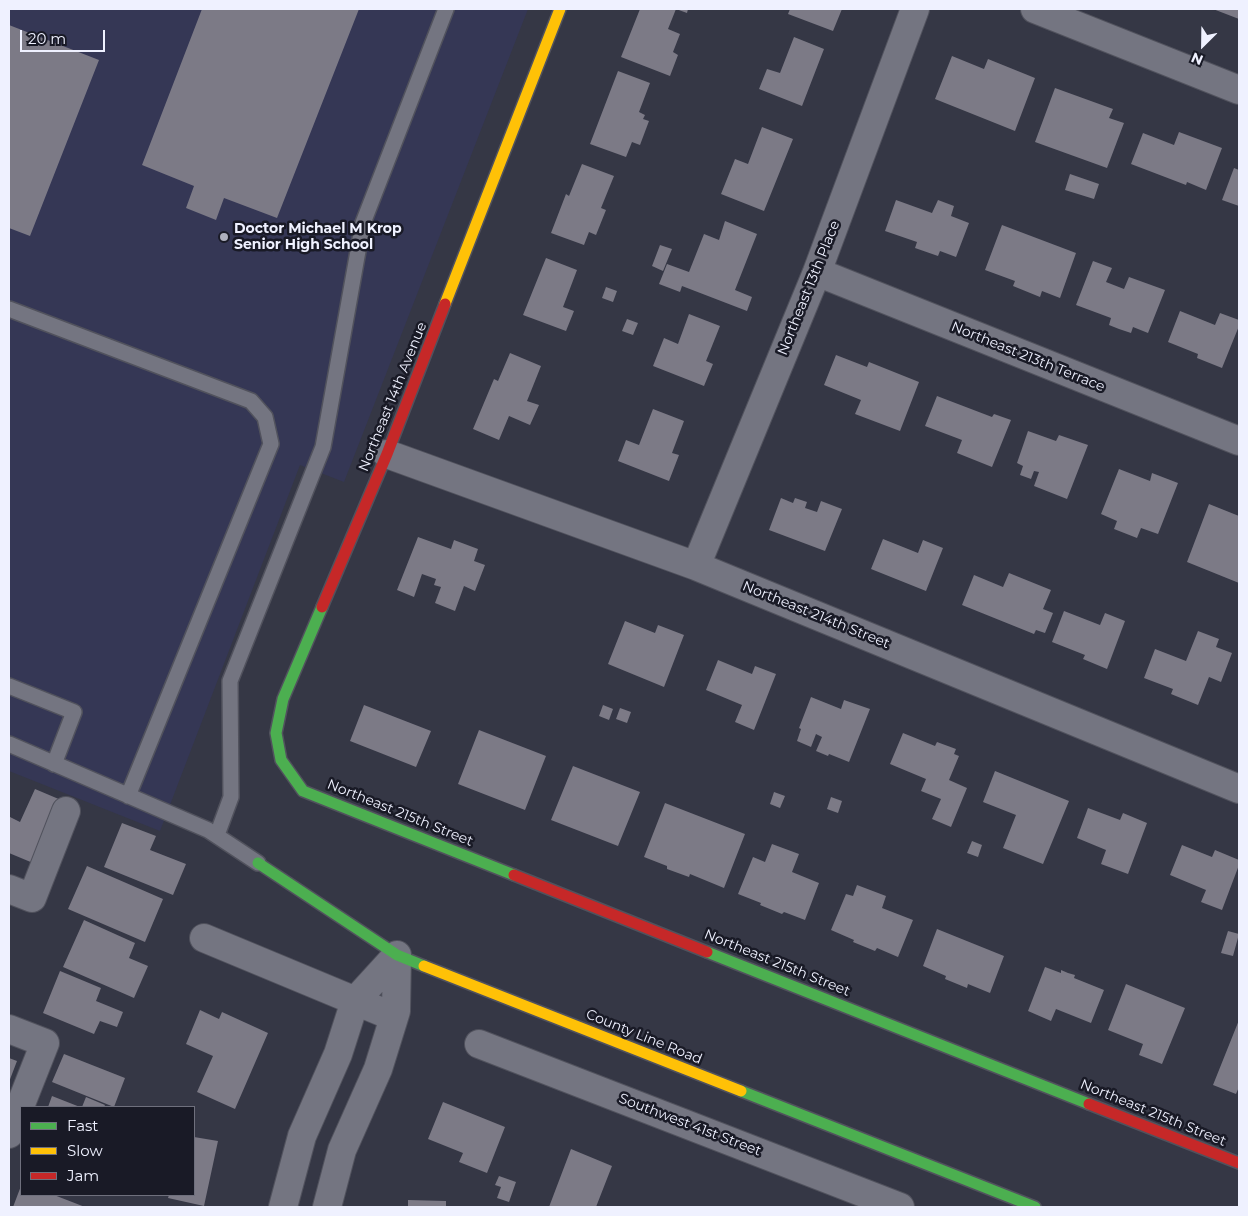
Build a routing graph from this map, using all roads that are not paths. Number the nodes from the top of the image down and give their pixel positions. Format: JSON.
{"nodes":[{"id":1,"x":446,"y":9,"type":"edge"},
{"id":2,"x":560,"y":9,"type":"edge"},
{"id":3,"x":915,"y":9,"type":"edge"},
{"id":4,"x":1035,"y":9,"type":"edge"},
{"id":5,"x":1239,"y":90,"type":"edge"},
{"id":6,"x":817,"y":272,"type":"junction"},
{"id":7,"x":9,"y":309,"type":"edge"},
{"id":8,"x":1239,"y":440,"type":"edge"},
{"id":9,"x":387,"y":454,"type":"junction"},
{"id":10,"x":696,"y":566,"type":"junction"},
{"id":11,"x":9,"y":686,"type":"edge"},
{"id":12,"x":9,"y":744,"type":"edge"},
{"id":13,"x":54,"y":764,"type":"junction"},
{"id":14,"x":1239,"y":789,"type":"edge"},
{"id":15,"x":303,"y":791,"type":"joint"},
{"id":16,"x":128,"y":796,"type":"junction"},
{"id":17,"x":66,"y":811,"type":"dead end"},
{"id":18,"x":217,"y":835,"type":"junction"},
{"id":19,"x":258,"y":863,"type":"joint"},
{"id":20,"x":9,"y":889,"type":"edge"},
{"id":21,"x":204,"y":938,"type":"dead end"},
{"id":22,"x":397,"y":955,"type":"junction"},
{"id":23,"x":355,"y":1001,"type":"junction"},
{"id":24,"x":394,"y":1017,"type":"junction"},
{"id":25,"x":9,"y":1029,"type":"edge"},
{"id":26,"x":479,"y":1044,"type":"dead end"},
{"id":27,"x":20,"y":1106,"type":"edge"},
{"id":28,"x":20,"y":1106,"type":"edge"},
{"id":29,"x":9,"y":1134,"type":"edge"},
{"id":30,"x":1239,"y":1163,"type":"edge"},
{"id":31,"x":283,"y":1207,"type":"edge"},
{"id":32,"x":327,"y":1207,"type":"edge"},
{"id":33,"x":900,"y":1207,"type":"edge"},
{"id":34,"x":1035,"y":1207,"type":"edge"}],
"edges":[{"from":1,"to":18,"type":"lane"},
{"from":2,"to":9,"type":"street","name":"Northeast 14th Avenue"},
{"from":3,"to":6,"type":"street","name":"Northeast 13th Place"},
{"from":4,"to":5,"type":"street"},
{"from":6,"to":8,"type":"street","name":"Northeast 213th Terrace"},
{"from":6,"to":10,"type":"street","name":"Northeast 13th Place"},
{"from":7,"to":16,"type":"lane"},
{"from":9,"to":10,"type":"street","name":"Northeast 214th Street"},
{"from":9,"to":15,"type":"street","name":"Northeast 14th Avenue"},
{"from":10,"to":14,"type":"street","name":"Northeast 214th Street"},
{"from":11,"to":13,"type":"lane"},
{"from":12,"to":13,"type":"lane"},
{"from":13,"to":16,"type":"lane"},
{"from":15,"to":30,"type":"street","name":"Northeast 215th Street"},
{"from":16,"to":18,"type":"lane"},
{"from":17,"to":20,"type":"street"},
{"from":18,"to":19,"type":"lane"},
{"from":19,"to":22,"type":"street","name":"County Line Road"},
{"from":21,"to":23,"type":"street"},
{"from":22,"to":23,"type":"street"},
{"from":22,"to":24,"type":"street"},
{"from":22,"to":34,"type":"street","name":"County Line Road"},
{"from":23,"to":24,"type":"street"},
{"from":23,"to":31,"type":"street"},
{"from":24,"to":32,"type":"street"},
{"from":25,"to":27,"type":"street"},
{"from":26,"to":33,"type":"street","name":"Southwest 41st Street"},
{"from":28,"to":29,"type":"street"}]}
